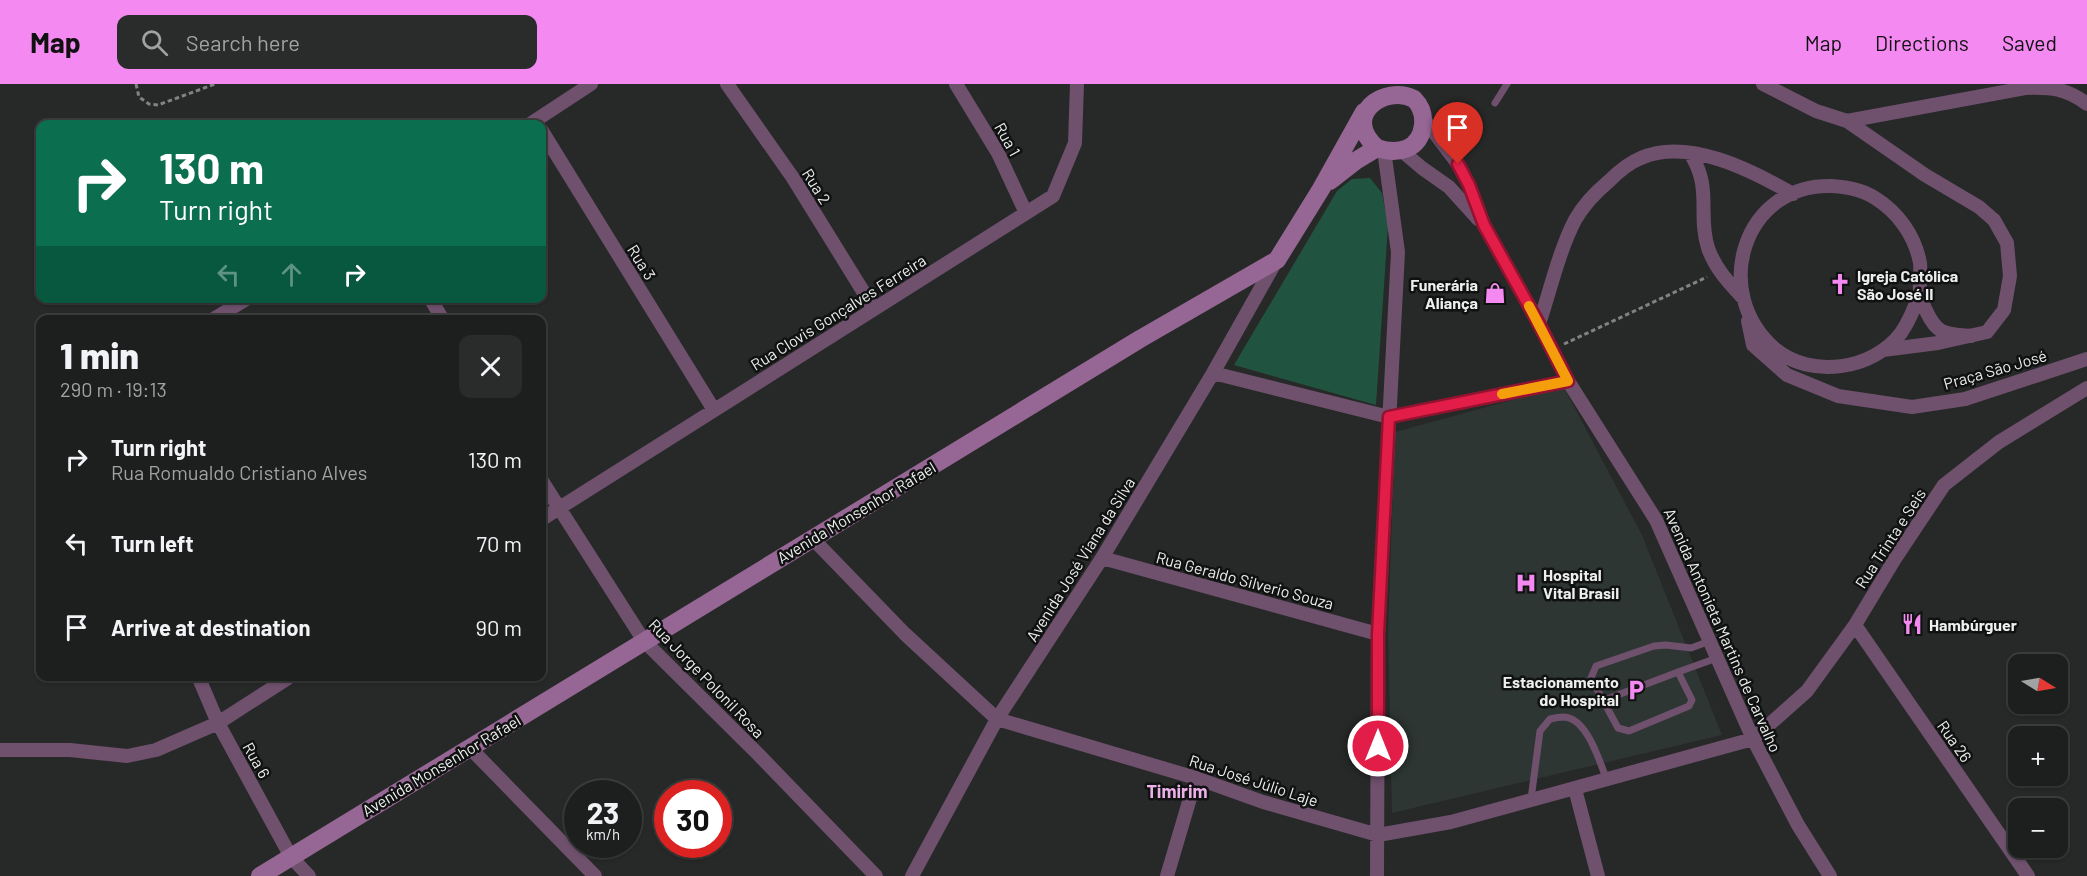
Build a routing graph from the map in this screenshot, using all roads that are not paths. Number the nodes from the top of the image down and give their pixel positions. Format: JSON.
{"nodes":[{"id":1,"x":591,"y":84,"type":"edge"},
{"id":2,"x":727,"y":84,"type":"edge"},
{"id":3,"x":956,"y":84,"type":"edge"},
{"id":4,"x":1077,"y":84,"type":"edge"},
{"id":5,"x":1416,"y":84,"type":"edge"},
{"id":6,"x":1507,"y":84,"type":"edge"},
{"id":7,"x":1763,"y":84,"type":"edge"},
{"id":8,"x":1372,"y":98,"type":"edge"},
{"id":9,"x":1495,"y":103,"type":"dead end"},
{"id":10,"x":2087,"y":104,"type":"edge"},
{"id":11,"x":1423,"y":114,"type":"junction"},
{"id":12,"x":543,"y":120,"type":"edge"},
{"id":13,"x":1847,"y":121,"type":"junction"},
{"id":14,"x":546,"y":141,"type":"edge"},
{"id":15,"x":1388,"y":150,"type":"junction"},
{"id":16,"x":1690,"y":153,"type":"junction"},
{"id":17,"x":1321,"y":189,"type":"junction"},
{"id":18,"x":1793,"y":194,"type":"junction"},
{"id":19,"x":1026,"y":213,"type":"junction"},
{"id":20,"x":1484,"y":225,"type":"junction"},
{"id":21,"x":1277,"y":260,"type":"junction"},
{"id":22,"x":1920,"y":292,"type":"junction"},
{"id":23,"x":1743,"y":301,"type":"junction"},
{"id":24,"x":243,"y":303,"type":"edge"},
{"id":25,"x":874,"y":309,"type":"junction"},
{"id":26,"x":230,"y":315,"type":"edge"},
{"id":27,"x":1539,"y":324,"type":"junction"},
{"id":28,"x":1971,"y":336,"type":"junction"},
{"id":29,"x":1883,"y":350,"type":"junction"},
{"id":30,"x":2087,"y":359,"type":"edge"},
{"id":31,"x":1214,"y":373,"type":"junction"},
{"id":32,"x":1568,"y":381,"type":"junction"},
{"id":33,"x":2087,"y":388,"type":"edge"},
{"id":34,"x":714,"y":410,"type":"junction"},
{"id":35,"x":1389,"y":417,"type":"junction"},
{"id":36,"x":546,"y":488,"type":"edge"},
{"id":37,"x":558,"y":508,"type":"junction"},
{"id":38,"x":546,"y":516,"type":"edge"},
{"id":39,"x":812,"y":538,"type":"junction"},
{"id":40,"x":1102,"y":558,"type":"junction"},
{"id":41,"x":1855,"y":626,"type":"junction"},
{"id":42,"x":1378,"y":634,"type":"junction"},
{"id":43,"x":644,"y":641,"type":"junction"},
{"id":44,"x":1710,"y":641,"type":"junction"},
{"id":45,"x":1718,"y":657,"type":"junction"},
{"id":46,"x":1678,"y":672,"type":"junction"},
{"id":47,"x":200,"y":681,"type":"edge"},
{"id":48,"x":283,"y":681,"type":"edge"},
{"id":49,"x":1602,"y":701,"type":"junction"},
{"id":50,"x":997,"y":719,"type":"junction"},
{"id":51,"x":218,"y":723,"type":"junction"},
{"id":52,"x":1753,"y":739,"type":"junction"},
{"id":53,"x":470,"y":748,"type":"junction"},
{"id":54,"x":0,"y":750,"type":"edge"},
{"id":55,"x":1196,"y":777,"type":"junction"},
{"id":56,"x":1607,"y":781,"type":"junction"},
{"id":57,"x":1575,"y":789,"type":"junction"},
{"id":58,"x":1531,"y":799,"type":"junction"},
{"id":59,"x":1378,"y":835,"type":"junction"},
{"id":60,"x":291,"y":857,"type":"junction"},
{"id":61,"x":260,"y":876,"type":"edge"},
{"id":62,"x":309,"y":876,"type":"edge"},
{"id":63,"x":595,"y":876,"type":"edge"},
{"id":64,"x":876,"y":876,"type":"edge"},
{"id":65,"x":912,"y":876,"type":"edge"},
{"id":66,"x":1167,"y":876,"type":"edge"},
{"id":67,"x":1377,"y":876,"type":"edge"},
{"id":68,"x":1598,"y":876,"type":"edge"},
{"id":69,"x":1830,"y":876,"type":"edge"},
{"id":70,"x":2028,"y":876,"type":"edge"}],
"edges":[{"from":1,"to":12,"type":"street"},
{"from":2,"to":25,"type":"street","name":"Rua 2"},
{"from":3,"to":19,"type":"street","name":"Rua 1"},
{"from":4,"to":19,"type":"street","name":"Rua Clovis Gonçalves Ferreira"},
{"from":5,"to":11,"type":"main road"},
{"from":6,"to":9,"type":"lane"},
{"from":7,"to":13,"type":"street"},
{"from":8,"to":11,"type":"main road"},
{"from":8,"to":15,"type":"main road"},
{"from":8,"to":17,"type":"main road","name":"Avenida Monsenhor Rafael"},
{"from":10,"to":13,"type":"street"},
{"from":11,"to":15,"type":"main road"},
{"from":11,"to":20,"type":"street","name":"Avenida Antonieta Martins de Carvalho"},
{"from":13,"to":28,"type":"street","name":"Praça São José"},
{"from":14,"to":34,"type":"street","name":"Rua 3"},
{"from":15,"to":17,"type":"main road"},
{"from":15,"to":20,"type":"street"},
{"from":15,"to":35,"type":"street"},
{"from":16,"to":18,"type":"street"},
{"from":16,"to":23,"type":"street","name":"Praça São José"},
{"from":16,"to":27,"type":"street"},
{"from":17,"to":21,"type":"main road","name":"Avenida Monsenhor Rafael"},
{"from":18,"to":22,"type":"street","name":"Praça São José"},
{"from":18,"to":23,"type":"street","name":"Praça São José"},
{"from":19,"to":25,"type":"street","name":"Rua Clovis Gonçalves Ferreira"},
{"from":20,"to":27,"type":"street","name":"Avenida Antonieta Martins de Carvalho"},
{"from":21,"to":31,"type":"street","name":"Avenida José Viana da Silva"},
{"from":21,"to":39,"type":"main road","name":"Avenida Monsenhor Rafael"},
{"from":22,"to":28,"type":"street","name":"Praça São José"},
{"from":22,"to":29,"type":"street","name":"Praça São José"},
{"from":23,"to":29,"type":"street","name":"Praça São José"},
{"from":23,"to":30,"type":"street","name":"Praça São José"},
{"from":24,"to":26,"type":"street"},
{"from":25,"to":34,"type":"street","name":"Rua Clovis Gonçalves Ferreira"},
{"from":27,"to":32,"type":"street","name":"Avenida Antonieta Martins de Carvalho"},
{"from":28,"to":29,"type":"street","name":"Praça São José"},
{"from":31,"to":35,"type":"street"},
{"from":31,"to":40,"type":"street","name":"Avenida José Viana da Silva"},
{"from":32,"to":35,"type":"street"},
{"from":32,"to":44,"type":"street","name":"Avenida Antonieta Martins de Carvalho"},
{"from":33,"to":41,"type":"street","name":"Rua Trinta e Seis"},
{"from":34,"to":37,"type":"street","name":"Rua Clovis Gonçalves Ferreira"},
{"from":35,"to":42,"type":"street"},
{"from":36,"to":37,"type":"street","name":"Rua Jorge Polonil Rosa"},
{"from":37,"to":38,"type":"street","name":"Rua Clovis Gonçalves Ferreira"},
{"from":37,"to":43,"type":"street","name":"Rua Jorge Polonil Rosa"},
{"from":39,"to":43,"type":"main road","name":"Avenida Monsenhor Rafael"},
{"from":39,"to":50,"type":"street","name":"Rua José Júlio Laje"},
{"from":40,"to":42,"type":"street","name":"Rua Geraldo Silverio Souza"},
{"from":40,"to":50,"type":"street","name":"Avenida José Viana da Silva"},
{"from":41,"to":52,"type":"street","name":"Rua Trinta e Seis"},
{"from":41,"to":70,"type":"street","name":"Rua 26"},
{"from":42,"to":59,"type":"street"},
{"from":43,"to":53,"type":"main road","name":"Avenida Monsenhor Rafael"},
{"from":43,"to":64,"type":"street","name":"Rua Jorge Polonil Rosa"},
{"from":44,"to":45,"type":"street","name":"Avenida Antonieta Martins de Carvalho"},
{"from":44,"to":49,"type":"lane"},
{"from":45,"to":46,"type":"lane"},
{"from":45,"to":52,"type":"street","name":"Avenida Antonieta Martins de Carvalho"},
{"from":46,"to":49,"type":"lane"},
{"from":46,"to":49,"type":"lane"},
{"from":47,"to":51,"type":"street","name":"Rua 6"},
{"from":48,"to":51,"type":"street"},
{"from":50,"to":55,"type":"street","name":"Rua José Júlio Laje"},
{"from":50,"to":65,"type":"street","name":"Avenida José Viana da Silva"},
{"from":51,"to":54,"type":"street"},
{"from":51,"to":60,"type":"street","name":"Rua 6"},
{"from":52,"to":56,"type":"street","name":"Rua José Júlio Laje"},
{"from":52,"to":69,"type":"street","name":"Avenida Antonieta Martins de Carvalho"},
{"from":53,"to":60,"type":"main road","name":"Avenida Monsenhor Rafael"},
{"from":53,"to":63,"type":"street"},
{"from":55,"to":59,"type":"street","name":"Rua José Júlio Laje"},
{"from":55,"to":66,"type":"street"},
{"from":56,"to":57,"type":"street","name":"Rua José Júlio Laje"},
{"from":56,"to":58,"type":"lane"},
{"from":57,"to":58,"type":"street","name":"Rua José Júlio Laje"},
{"from":57,"to":68,"type":"street"},
{"from":58,"to":59,"type":"street","name":"Rua José Júlio Laje"},
{"from":59,"to":67,"type":"street"},
{"from":60,"to":61,"type":"main road","name":"Avenida Monsenhor Rafael"},
{"from":60,"to":62,"type":"street","name":"Rua 6"}]}
